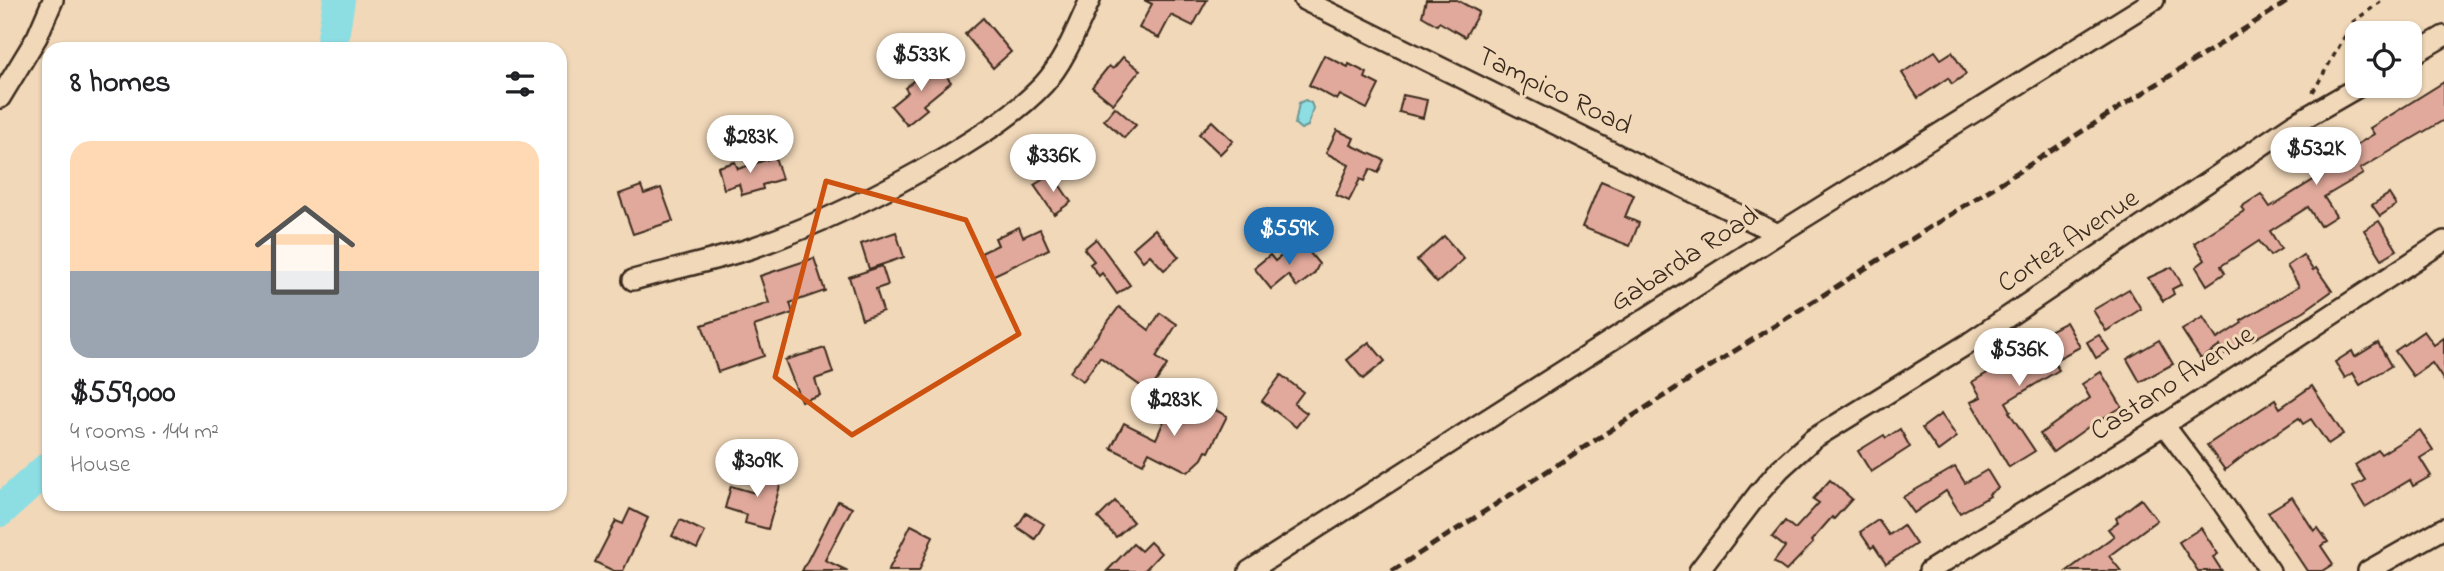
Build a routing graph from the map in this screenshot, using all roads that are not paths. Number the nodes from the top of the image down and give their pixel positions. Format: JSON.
{"nodes":[{"id":1,"x":53,"y":0,"type":"edge"},
{"id":2,"x":1090,"y":0,"type":"edge"},
{"id":3,"x":2154,"y":0,"type":"edge"},
{"id":4,"x":1308,"y":1,"type":"edge"},
{"id":5,"x":2444,"y":36,"type":"edge"},
{"id":6,"x":2422,"y":49,"type":"edge"},
{"id":7,"x":2345,"y":95,"type":"edge"},
{"id":8,"x":0,"y":98,"type":"edge"},
{"id":9,"x":1778,"y":234,"type":"junction"},
{"id":10,"x":2444,"y":241,"type":"edge"},
{"id":11,"x":633,"y":279,"type":"dead end"},
{"id":12,"x":2164,"y":425,"type":"junction"},
{"id":13,"x":2444,"y":528,"type":"edge"},
{"id":14,"x":1249,"y":571,"type":"edge"},
{"id":15,"x":1699,"y":571,"type":"edge"},
{"id":16,"x":1929,"y":571,"type":"edge"},
{"id":17,"x":2270,"y":571,"type":"edge"},
{"id":18,"x":2368,"y":571,"type":"edge"}],
"edges":[{"from":1,"to":8,"type":"street"},
{"from":2,"to":11,"type":"street"},
{"from":3,"to":9,"type":"street","name":"Gabarda Road"},
{"from":4,"to":9,"type":"street","name":"Tampico Road"},
{"from":5,"to":6,"type":"street"},
{"from":7,"to":15,"type":"street","name":"Cortez Avenue"},
{"from":9,"to":14,"type":"street","name":"Gabarda Road"},
{"from":10,"to":12,"type":"street","name":"Castano Avenue"},
{"from":12,"to":16,"type":"street","name":"Castano Avenue"},
{"from":12,"to":17,"type":"street"},
{"from":13,"to":18,"type":"street"}]}
